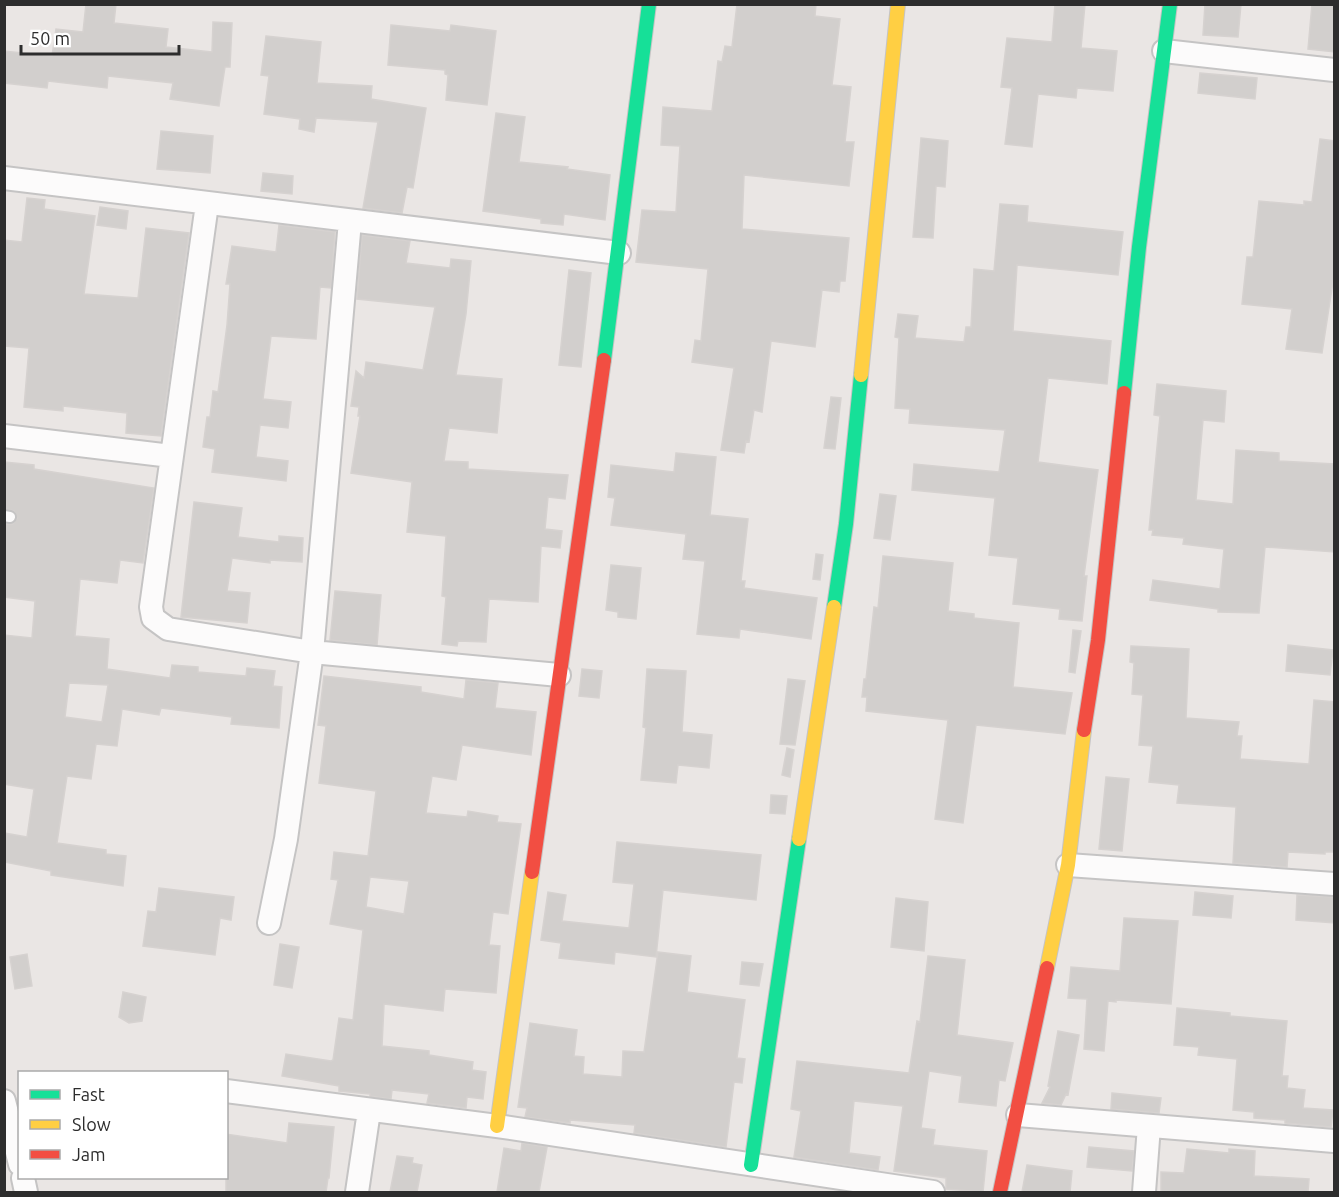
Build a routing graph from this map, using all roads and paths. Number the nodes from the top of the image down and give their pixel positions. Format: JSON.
{"nodes":[{"id":1,"x":649,"y":4,"type":"edge"},
{"id":2,"x":898,"y":4,"type":"edge"},
{"id":3,"x":1170,"y":4,"type":"edge"},
{"id":4,"x":1164,"y":51,"type":"junction"},
{"id":5,"x":1335,"y":70,"type":"edge"},
{"id":6,"x":4,"y":178,"type":"edge"},
{"id":7,"x":207,"y":204,"type":"junction"},
{"id":8,"x":350,"y":221,"type":"junction"},
{"id":9,"x":619,"y":253,"type":"junction"},
{"id":10,"x":4,"y":436,"type":"edge"},
{"id":11,"x":171,"y":456,"type":"junction"},
{"id":12,"x":312,"y":652,"type":"junction"},
{"id":13,"x":559,"y":675,"type":"junction"},
{"id":14,"x":1068,"y":865,"type":"junction"},
{"id":15,"x":1335,"y":884,"type":"edge"},
{"id":16,"x":269,"y":923,"type":"dead end"},
{"id":17,"x":228,"y":1091,"type":"edge"},
{"id":18,"x":4,"y":1101,"type":"edge"},
{"id":19,"x":369,"y":1111,"type":"junction"},
{"id":20,"x":1018,"y":1115,"type":"junction"},
{"id":21,"x":496,"y":1126,"type":"junction"},
{"id":22,"x":1149,"y":1126,"type":"junction"},
{"id":23,"x":1335,"y":1141,"type":"edge"},
{"id":24,"x":18,"y":1156,"type":"edge"},
{"id":25,"x":751,"y":1165,"type":"junction"},
{"id":26,"x":357,"y":1192,"type":"edge"},
{"id":27,"x":933,"y":1192,"type":"edge"},
{"id":28,"x":1000,"y":1192,"type":"edge"},
{"id":29,"x":1144,"y":1192,"type":"edge"}],
"edges":[{"from":1,"to":9,"type":"street"},
{"from":2,"to":25,"type":"street"},
{"from":3,"to":4,"type":"street"},
{"from":4,"to":5,"type":"street"},
{"from":4,"to":14,"type":"street"},
{"from":6,"to":7,"type":"street"},
{"from":7,"to":8,"type":"street"},
{"from":7,"to":11,"type":"street"},
{"from":8,"to":9,"type":"street"},
{"from":8,"to":12,"type":"street"},
{"from":9,"to":13,"type":"street"},
{"from":10,"to":11,"type":"street"},
{"from":11,"to":12,"type":"street"},
{"from":12,"to":13,"type":"street"},
{"from":12,"to":16,"type":"street"},
{"from":13,"to":21,"type":"street"},
{"from":14,"to":15,"type":"street"},
{"from":14,"to":20,"type":"street"},
{"from":17,"to":19,"type":"street"},
{"from":18,"to":24,"type":"street"},
{"from":19,"to":21,"type":"street"},
{"from":19,"to":26,"type":"street"},
{"from":20,"to":22,"type":"street"},
{"from":20,"to":28,"type":"street"},
{"from":21,"to":25,"type":"street"},
{"from":22,"to":23,"type":"street"},
{"from":22,"to":29,"type":"street"},
{"from":25,"to":27,"type":"street"}]}
